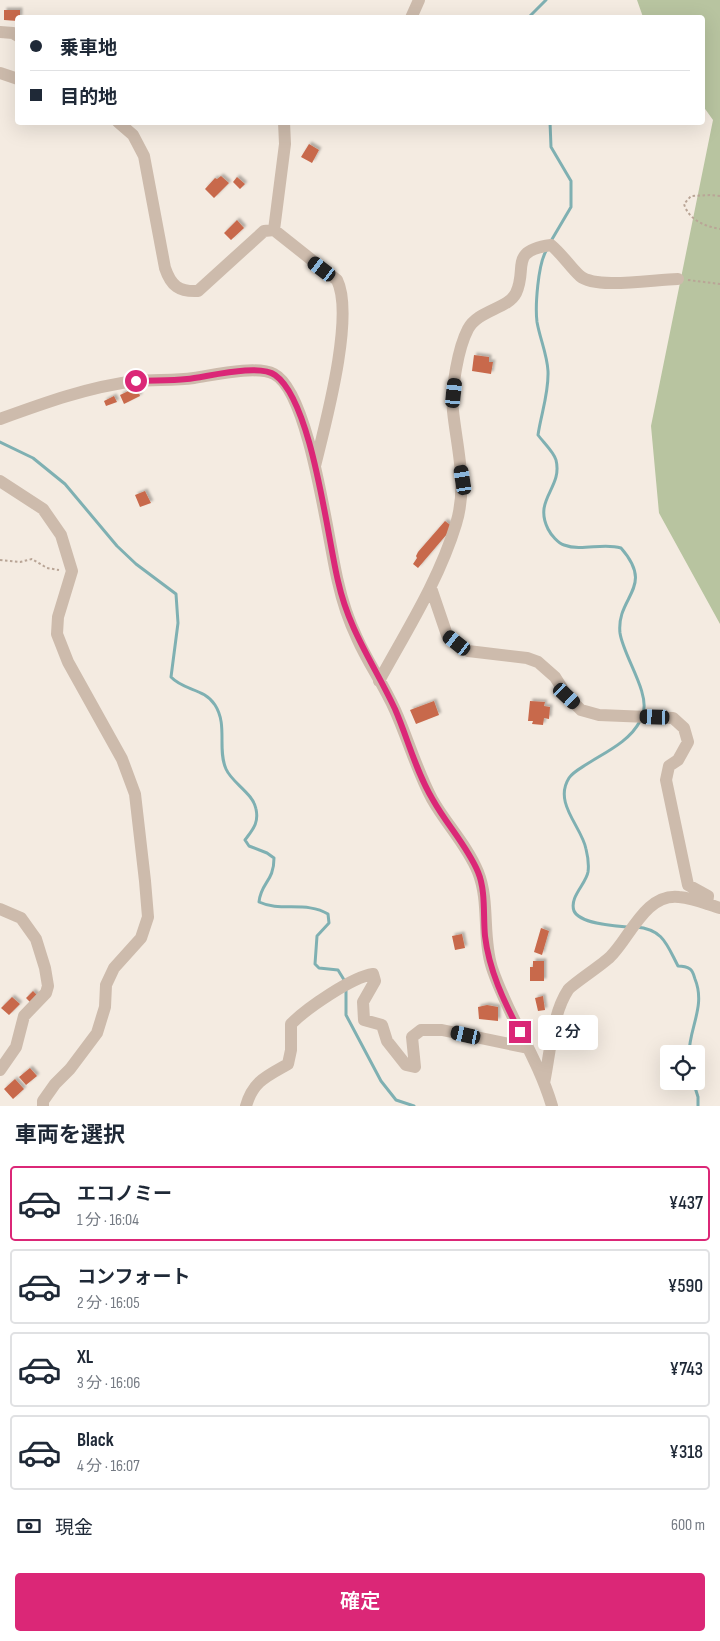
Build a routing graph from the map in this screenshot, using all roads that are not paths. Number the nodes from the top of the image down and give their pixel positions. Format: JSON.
{"nodes":[{"id":1,"x":419,"y":0,"type":"edge"},
{"id":2,"x":412,"y":15,"type":"edge"},
{"id":3,"x":0,"y":32,"type":"edge"},
{"id":4,"x":15,"y":34,"type":"edge"},
{"id":5,"x":0,"y":73,"type":"edge"},
{"id":6,"x":15,"y":78,"type":"edge"},
{"id":7,"x":121,"y":125,"type":"edge"},
{"id":8,"x":284,"y":125,"type":"edge"},
{"id":9,"x":274,"y":230,"type":"junction"},
{"id":10,"x":678,"y":279,"type":"road end"},
{"id":11,"x":0,"y":419,"type":"edge"},
{"id":12,"x":315,"y":468,"type":"junction"},
{"id":13,"x":0,"y":481,"type":"edge"},
{"id":14,"x":431,"y":588,"type":"junction"},
{"id":15,"x":379,"y":681,"type":"junction"},
{"id":16,"x":707,"y":904,"type":"junction"},
{"id":17,"x":720,"y":908,"type":"edge"},
{"id":18,"x":0,"y":909,"type":"edge"},
{"id":19,"x":528,"y":1048,"type":"junction"},
{"id":20,"x":0,"y":1070,"type":"edge"},
{"id":21,"x":544,"y":1083,"type":"junction"},
{"id":22,"x":43,"y":1106,"type":"edge"},
{"id":23,"x":246,"y":1106,"type":"edge"},
{"id":24,"x":552,"y":1106,"type":"edge"}],
"edges":[{"from":1,"to":2,"type":"street"},
{"from":3,"to":4,"type":"street"},
{"from":5,"to":6,"type":"street"},
{"from":7,"to":9,"type":"street"},
{"from":8,"to":9,"type":"street"},
{"from":9,"to":12,"type":"street"},
{"from":10,"to":14,"type":"street"},
{"from":11,"to":12,"type":"street"},
{"from":12,"to":15,"type":"street"},
{"from":13,"to":22,"type":"street"},
{"from":14,"to":15,"type":"street"},
{"from":14,"to":16,"type":"street"},
{"from":15,"to":19,"type":"street"},
{"from":16,"to":17,"type":"street"},
{"from":16,"to":21,"type":"street"},
{"from":18,"to":20,"type":"street"},
{"from":19,"to":21,"type":"street"},
{"from":19,"to":23,"type":"street"},
{"from":21,"to":24,"type":"street"}]}
